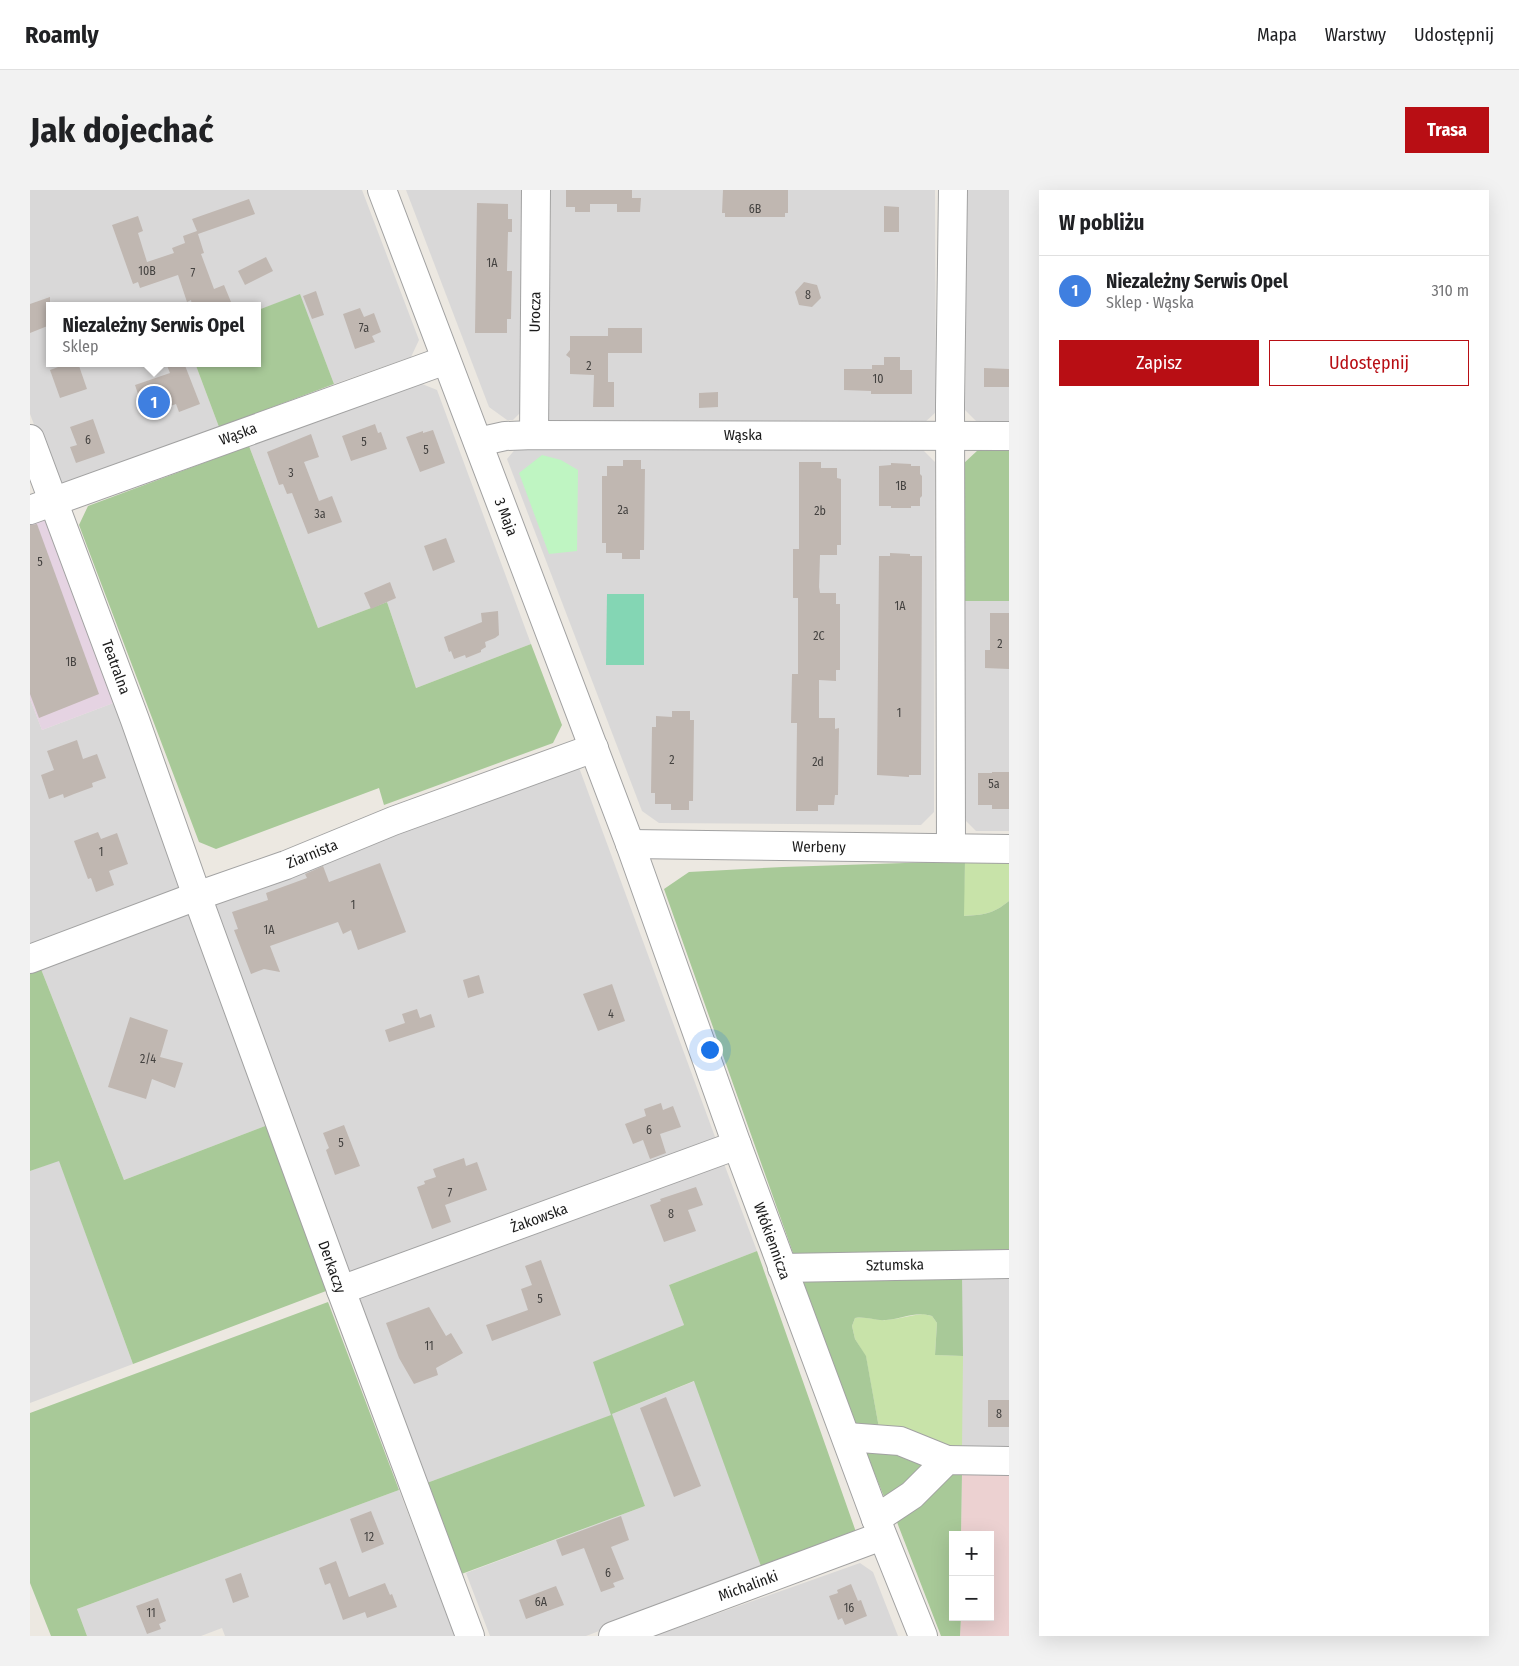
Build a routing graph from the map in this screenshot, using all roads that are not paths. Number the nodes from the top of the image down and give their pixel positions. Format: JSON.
{"nodes":[{"id":1,"x":382,"y":190,"type":"edge"},
{"id":2,"x":536,"y":190,"type":"edge"},
{"id":3,"x":953,"y":190,"type":"edge"},
{"id":4,"x":446,"y":360,"type":"junction"},
{"id":5,"x":534,"y":435,"type":"junction"},
{"id":6,"x":950,"y":436,"type":"junction"},
{"id":7,"x":1009,"y":436,"type":"edge"},
{"id":8,"x":30,"y":439,"type":"edge"},
{"id":9,"x":478,"y":442,"type":"junction"},
{"id":10,"x":42,"y":506,"type":"edge"},
{"id":11,"x":594,"y":748,"type":"junction"},
{"id":12,"x":630,"y":844,"type":"junction"},
{"id":13,"x":951,"y":848,"type":"junction"},
{"id":14,"x":1009,"y":849,"type":"edge"},
{"id":15,"x":196,"y":896,"type":"junction"},
{"id":16,"x":30,"y":960,"type":"edge"},
{"id":17,"x":737,"y":1146,"type":"junction"},
{"id":18,"x":1009,"y":1264,"type":"edge"},
{"id":19,"x":782,"y":1268,"type":"junction"},
{"id":20,"x":341,"y":1290,"type":"junction"},
{"id":21,"x":847,"y":1438,"type":"junction"},
{"id":22,"x":947,"y":1460,"type":"junction"},
{"id":23,"x":1009,"y":1460,"type":"edge"},
{"id":24,"x":879,"y":1527,"type":"junction"},
{"id":25,"x":470,"y":1636,"type":"edge"},
{"id":26,"x":613,"y":1636,"type":"edge"},
{"id":27,"x":923,"y":1636,"type":"edge"}],
"edges":[{"from":1,"to":4,"type":"street","name":"3 Maja"},
{"from":2,"to":5,"type":"street","name":"Urocza"},
{"from":3,"to":6,"type":"street"},
{"from":4,"to":9,"type":"street","name":"3 Maja"},
{"from":4,"to":10,"type":"street","name":"Wąska"},
{"from":5,"to":6,"type":"street","name":"Wąska"},
{"from":5,"to":9,"type":"street","name":"Wąska"},
{"from":6,"to":7,"type":"street","name":"Wąska"},
{"from":6,"to":13,"type":"street"},
{"from":8,"to":10,"type":"street","name":"Teatralna"},
{"from":9,"to":11,"type":"street","name":"3 Maja"},
{"from":10,"to":15,"type":"street","name":"Teatralna"},
{"from":11,"to":12,"type":"street","name":"3 Maja"},
{"from":11,"to":15,"type":"street","name":"Ziarnista"},
{"from":12,"to":13,"type":"street","name":"Werbeny"},
{"from":12,"to":17,"type":"street","name":"Włókiennicza"},
{"from":13,"to":14,"type":"street","name":"Werbeny"},
{"from":15,"to":16,"type":"street","name":"Ziarnista"},
{"from":15,"to":20,"type":"street","name":"Derkaczy"},
{"from":17,"to":19,"type":"street","name":"Włókiennicza"},
{"from":17,"to":20,"type":"street","name":"Żakowska"},
{"from":18,"to":19,"type":"street","name":"Sztumska"},
{"from":19,"to":21,"type":"street","name":"Włókiennicza"},
{"from":20,"to":25,"type":"street","name":"Derkaczy"},
{"from":21,"to":22,"type":"street"},
{"from":21,"to":24,"type":"street","name":"Włókiennicza"},
{"from":22,"to":23,"type":"street"},
{"from":22,"to":24,"type":"street","name":"Michalinki"},
{"from":24,"to":26,"type":"street","name":"Michalinki"},
{"from":24,"to":27,"type":"street","name":"Włókiennicza"}]}
